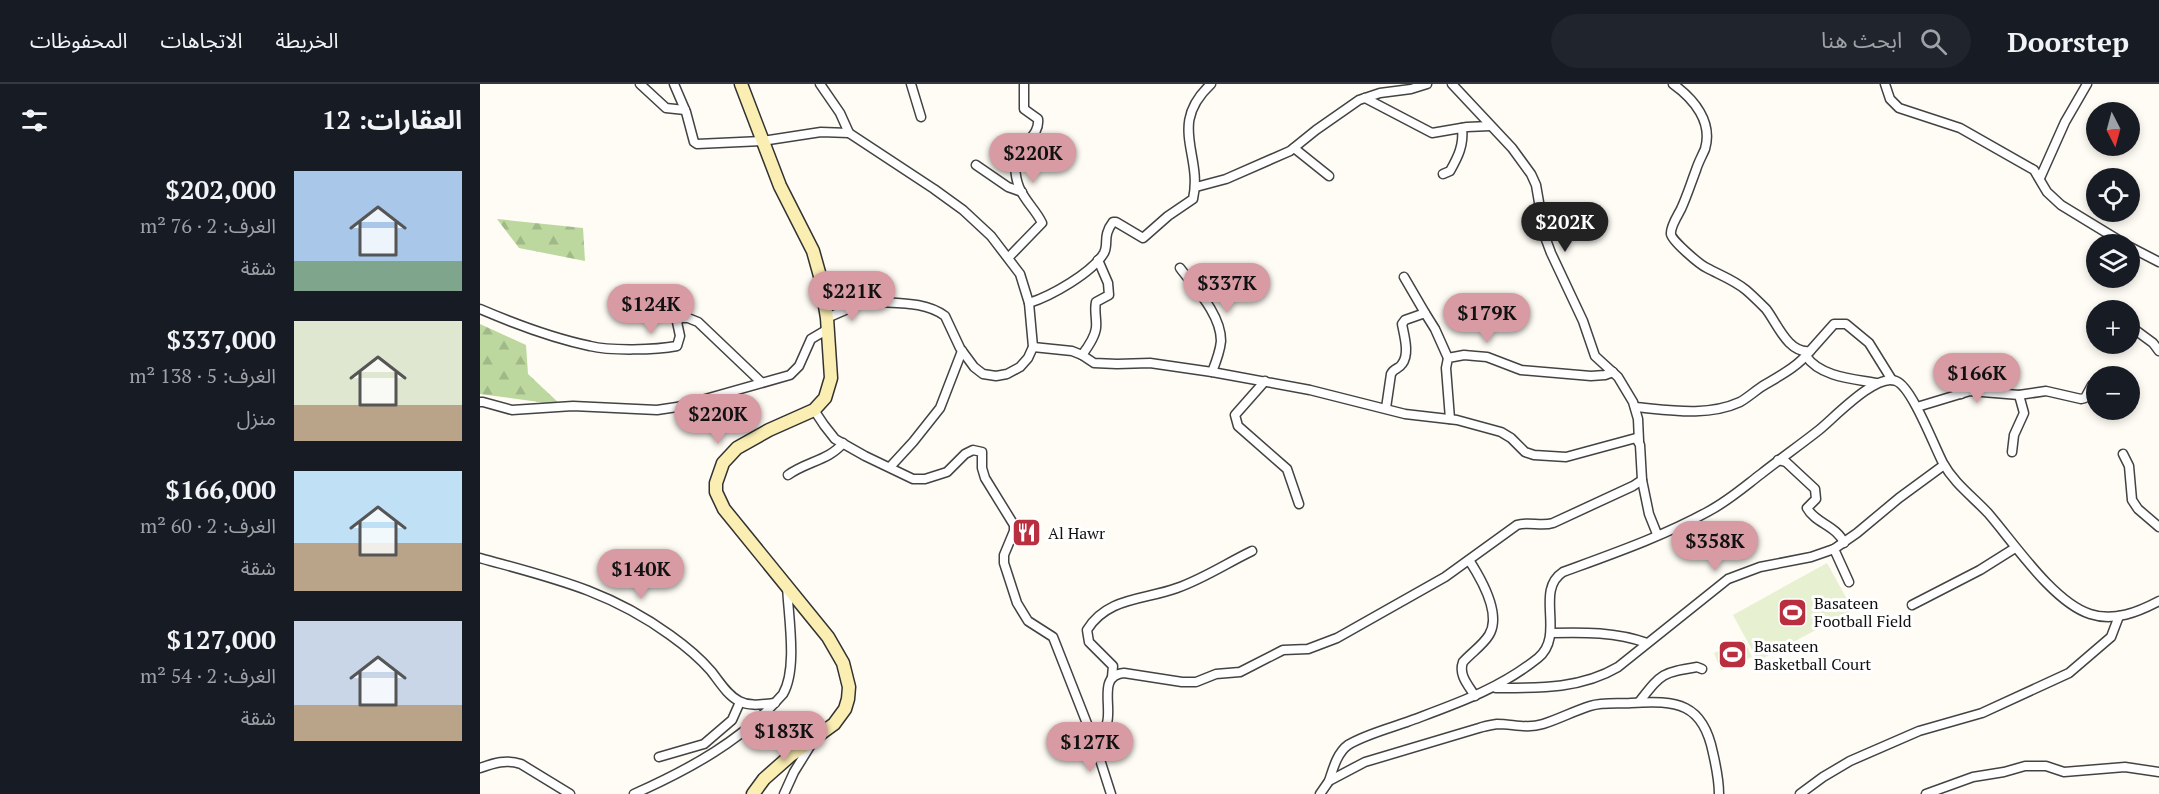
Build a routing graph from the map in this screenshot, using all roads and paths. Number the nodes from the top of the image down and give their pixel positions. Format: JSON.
{"nodes":[{"id":1,"x":640,"y":84,"type":"edge"},
{"id":2,"x":675,"y":84,"type":"edge"},
{"id":3,"x":741,"y":84,"type":"edge"},
{"id":4,"x":820,"y":84,"type":"edge"},
{"id":5,"x":911,"y":84,"type":"edge"},
{"id":6,"x":1024,"y":84,"type":"edge"},
{"id":7,"x":1211,"y":84,"type":"edge"},
{"id":8,"x":1427,"y":84,"type":"edge"},
{"id":9,"x":1452,"y":84,"type":"edge"},
{"id":10,"x":1673,"y":84,"type":"edge"},
{"id":11,"x":1885,"y":84,"type":"edge"},
{"id":12,"x":2087,"y":84,"type":"edge"},
{"id":13,"x":1365,"y":98,"type":"junction"},
{"id":14,"x":685,"y":110,"type":"junction"},
{"id":15,"x":921,"y":117,"type":"dead end"},
{"id":16,"x":1490,"y":126,"type":"junction"},
{"id":17,"x":1462,"y":128,"type":"junction"},
{"id":18,"x":849,"y":133,"type":"junction"},
{"id":19,"x":762,"y":141,"type":"junction"},
{"id":20,"x":1294,"y":148,"type":"junction"},
{"id":21,"x":976,"y":165,"type":"dead end"},
{"id":22,"x":1443,"y":174,"type":"dead end"},
{"id":23,"x":1329,"y":176,"type":"dead end"},
{"id":24,"x":2040,"y":178,"type":"junction"},
{"id":25,"x":1196,"y":187,"type":"junction"},
{"id":26,"x":1022,"y":192,"type":"junction"},
{"id":27,"x":2109,"y":234,"type":"edge"},
{"id":28,"x":2140,"y":252,"type":"edge"},
{"id":29,"x":1009,"y":257,"type":"junction"},
{"id":30,"x":1098,"y":260,"type":"junction"},
{"id":31,"x":2159,"y":262,"type":"edge"},
{"id":32,"x":1180,"y":268,"type":"dead end"},
{"id":33,"x":1404,"y":277,"type":"dead end"},
{"id":34,"x":822,"y":288,"type":"junction"},
{"id":35,"x":866,"y":301,"type":"junction"},
{"id":36,"x":1029,"y":303,"type":"junction"},
{"id":37,"x":480,"y":309,"type":"edge"},
{"id":38,"x":1425,"y":313,"type":"junction"},
{"id":39,"x":827,"y":323,"type":"junction"},
{"id":40,"x":2140,"y":333,"type":"edge"},
{"id":41,"x":1033,"y":347,"type":"junction"},
{"id":42,"x":962,"y":351,"type":"junction"},
{"id":43,"x":2159,"y":351,"type":"edge"},
{"id":44,"x":1808,"y":354,"type":"junction"},
{"id":45,"x":1082,"y":355,"type":"junction"},
{"id":46,"x":1448,"y":358,"type":"junction"},
{"id":47,"x":1944,"y":366,"type":"dead end"},
{"id":48,"x":1212,"y":372,"type":"junction"},
{"id":49,"x":1612,"y":372,"type":"junction"},
{"id":50,"x":1892,"y":380,"type":"junction"},
{"id":51,"x":1265,"y":381,"type":"junction"},
{"id":52,"x":761,"y":382,"type":"junction"},
{"id":53,"x":1876,"y":383,"type":"junction"},
{"id":54,"x":1961,"y":394,"type":"junction"},
{"id":55,"x":2019,"y":395,"type":"junction"},
{"id":56,"x":2086,"y":396,"type":"edge"},
{"id":57,"x":480,"y":402,"type":"edge"},
{"id":58,"x":1635,"y":407,"type":"junction"},
{"id":59,"x":1917,"y":407,"type":"junction"},
{"id":60,"x":1386,"y":408,"type":"junction"},
{"id":61,"x":814,"y":410,"type":"junction"},
{"id":62,"x":1450,"y":418,"type":"junction"},
{"id":63,"x":1639,"y":441,"type":"junction"},
{"id":64,"x":843,"y":444,"type":"junction"},
{"id":65,"x":2012,"y":452,"type":"dead end"},
{"id":66,"x":2123,"y":454,"type":"dead end"},
{"id":67,"x":1779,"y":460,"type":"junction"},
{"id":68,"x":1944,"y":465,"type":"junction"},
{"id":69,"x":890,"y":467,"type":"junction"},
{"id":70,"x":788,"y":475,"type":"dead end"},
{"id":71,"x":1642,"y":480,"type":"junction"},
{"id":72,"x":1299,"y":504,"type":"dead end"},
{"id":73,"x":2159,"y":527,"type":"edge"},
{"id":74,"x":1657,"y":534,"type":"junction"},
{"id":75,"x":1844,"y":543,"type":"junction"},
{"id":76,"x":2015,"y":548,"type":"junction"},
{"id":77,"x":1834,"y":549,"type":"junction"},
{"id":78,"x":1252,"y":550,"type":"dead end"},
{"id":79,"x":480,"y":558,"type":"edge"},
{"id":80,"x":1469,"y":560,"type":"junction"},
{"id":81,"x":1849,"y":582,"type":"dead end"},
{"id":82,"x":786,"y":585,"type":"junction"},
{"id":83,"x":2159,"y":601,"type":"edge"},
{"id":84,"x":1912,"y":605,"type":"dead end"},
{"id":85,"x":2119,"y":616,"type":"junction"},
{"id":86,"x":1551,"y":633,"type":"junction"},
{"id":87,"x":1647,"y":644,"type":"junction"},
{"id":88,"x":1702,"y":669,"type":"dead end"},
{"id":89,"x":1112,"y":676,"type":"junction"},
{"id":90,"x":1493,"y":688,"type":"junction"},
{"id":91,"x":1475,"y":696,"type":"junction"},
{"id":92,"x":740,"y":702,"type":"junction"},
{"id":93,"x":1639,"y":702,"type":"junction"},
{"id":94,"x":775,"y":703,"type":"junction"},
{"id":95,"x":812,"y":742,"type":"junction"},
{"id":96,"x":1095,"y":744,"type":"junction"},
{"id":97,"x":658,"y":757,"type":"dead end"},
{"id":98,"x":480,"y":768,"type":"edge"},
{"id":99,"x":2159,"y":772,"type":"edge"},
{"id":100,"x":1329,"y":781,"type":"junction"},
{"id":101,"x":570,"y":794,"type":"edge"},
{"id":102,"x":634,"y":794,"type":"edge"},
{"id":103,"x":753,"y":794,"type":"edge"},
{"id":104,"x":784,"y":794,"type":"edge"},
{"id":105,"x":1111,"y":794,"type":"edge"},
{"id":106,"x":1320,"y":794,"type":"edge"},
{"id":107,"x":1719,"y":794,"type":"edge"},
{"id":108,"x":1800,"y":794,"type":"edge"},
{"id":109,"x":1926,"y":794,"type":"edge"}],
"edges":[{"from":1,"to":14,"type":"street"},
{"from":2,"to":14,"type":"street"},
{"from":3,"to":19,"type":"main road"},
{"from":4,"to":18,"type":"street"},
{"from":5,"to":15,"type":"street"},
{"from":6,"to":26,"type":"street"},
{"from":7,"to":25,"type":"street"},
{"from":8,"to":13,"type":"street"},
{"from":9,"to":16,"type":"street"},
{"from":10,"to":44,"type":"street"},
{"from":11,"to":24,"type":"street"},
{"from":12,"to":24,"type":"street"},
{"from":13,"to":17,"type":"street"},
{"from":13,"to":20,"type":"street"},
{"from":14,"to":19,"type":"street"},
{"from":16,"to":17,"type":"street"},
{"from":16,"to":49,"type":"street"},
{"from":17,"to":22,"type":"street"},
{"from":18,"to":19,"type":"street"},
{"from":18,"to":29,"type":"street"},
{"from":19,"to":34,"type":"main road"},
{"from":20,"to":23,"type":"street"},
{"from":20,"to":25,"type":"street"},
{"from":21,"to":26,"type":"street"},
{"from":24,"to":27,"type":"street"},
{"from":25,"to":30,"type":"street"},
{"from":26,"to":29,"type":"street"},
{"from":28,"to":31,"type":"street"},
{"from":29,"to":36,"type":"street"},
{"from":30,"to":36,"type":"street"},
{"from":30,"to":45,"type":"street"},
{"from":32,"to":48,"type":"street"},
{"from":33,"to":38,"type":"street"},
{"from":34,"to":35,"type":"street"},
{"from":34,"to":39,"type":"main road"},
{"from":35,"to":39,"type":"street"},
{"from":35,"to":42,"type":"street"},
{"from":36,"to":41,"type":"street"},
{"from":37,"to":52,"type":"street"},
{"from":38,"to":46,"type":"street"},
{"from":38,"to":60,"type":"street"},
{"from":39,"to":52,"type":"street"},
{"from":39,"to":61,"type":"main road"},
{"from":40,"to":43,"type":"street"},
{"from":41,"to":42,"type":"street"},
{"from":41,"to":45,"type":"street"},
{"from":42,"to":69,"type":"street"},
{"from":44,"to":50,"type":"street"},
{"from":44,"to":53,"type":"street"},
{"from":44,"to":58,"type":"street"},
{"from":45,"to":48,"type":"street"},
{"from":46,"to":49,"type":"street"},
{"from":46,"to":62,"type":"street"},
{"from":47,"to":54,"type":"street"},
{"from":48,"to":51,"type":"street"},
{"from":49,"to":58,"type":"street"},
{"from":50,"to":53,"type":"street"},
{"from":50,"to":59,"type":"street"},
{"from":51,"to":60,"type":"street"},
{"from":51,"to":72,"type":"street"},
{"from":52,"to":57,"type":"street"},
{"from":53,"to":67,"type":"street"},
{"from":54,"to":55,"type":"street"},
{"from":54,"to":59,"type":"street"},
{"from":55,"to":56,"type":"street"},
{"from":55,"to":65,"type":"street"},
{"from":58,"to":63,"type":"street"},
{"from":59,"to":68,"type":"street"},
{"from":60,"to":62,"type":"street"},
{"from":61,"to":64,"type":"street"},
{"from":61,"to":82,"type":"main road"},
{"from":62,"to":63,"type":"street"},
{"from":63,"to":71,"type":"street"},
{"from":64,"to":69,"type":"street"},
{"from":64,"to":70,"type":"street"},
{"from":66,"to":73,"type":"street"},
{"from":67,"to":74,"type":"street"},
{"from":67,"to":75,"type":"street"},
{"from":68,"to":75,"type":"street"},
{"from":68,"to":76,"type":"street"},
{"from":69,"to":96,"type":"street"},
{"from":71,"to":74,"type":"street"},
{"from":71,"to":80,"type":"street"},
{"from":74,"to":86,"type":"street"},
{"from":75,"to":77,"type":"street"},
{"from":76,"to":84,"type":"street"},
{"from":76,"to":85,"type":"street"},
{"from":77,"to":81,"type":"street"},
{"from":77,"to":87,"type":"street"},
{"from":78,"to":89,"type":"street"},
{"from":79,"to":92,"type":"street"},
{"from":80,"to":89,"type":"street"},
{"from":80,"to":91,"type":"street"},
{"from":82,"to":94,"type":"street"},
{"from":82,"to":95,"type":"main road"},
{"from":83,"to":85,"type":"street"},
{"from":85,"to":108,"type":"street"},
{"from":86,"to":87,"type":"street"},
{"from":86,"to":90,"type":"street"},
{"from":87,"to":90,"type":"street"},
{"from":88,"to":93,"type":"street"},
{"from":89,"to":96,"type":"street"},
{"from":90,"to":91,"type":"street"},
{"from":91,"to":100,"type":"street"},
{"from":92,"to":94,"type":"street"},
{"from":92,"to":97,"type":"street"},
{"from":93,"to":100,"type":"street"},
{"from":93,"to":107,"type":"street"},
{"from":94,"to":102,"type":"street"},
{"from":95,"to":103,"type":"main road"},
{"from":95,"to":104,"type":"street"},
{"from":96,"to":105,"type":"street"},
{"from":98,"to":101,"type":"street"},
{"from":99,"to":109,"type":"street"},
{"from":100,"to":106,"type":"street"}]}
